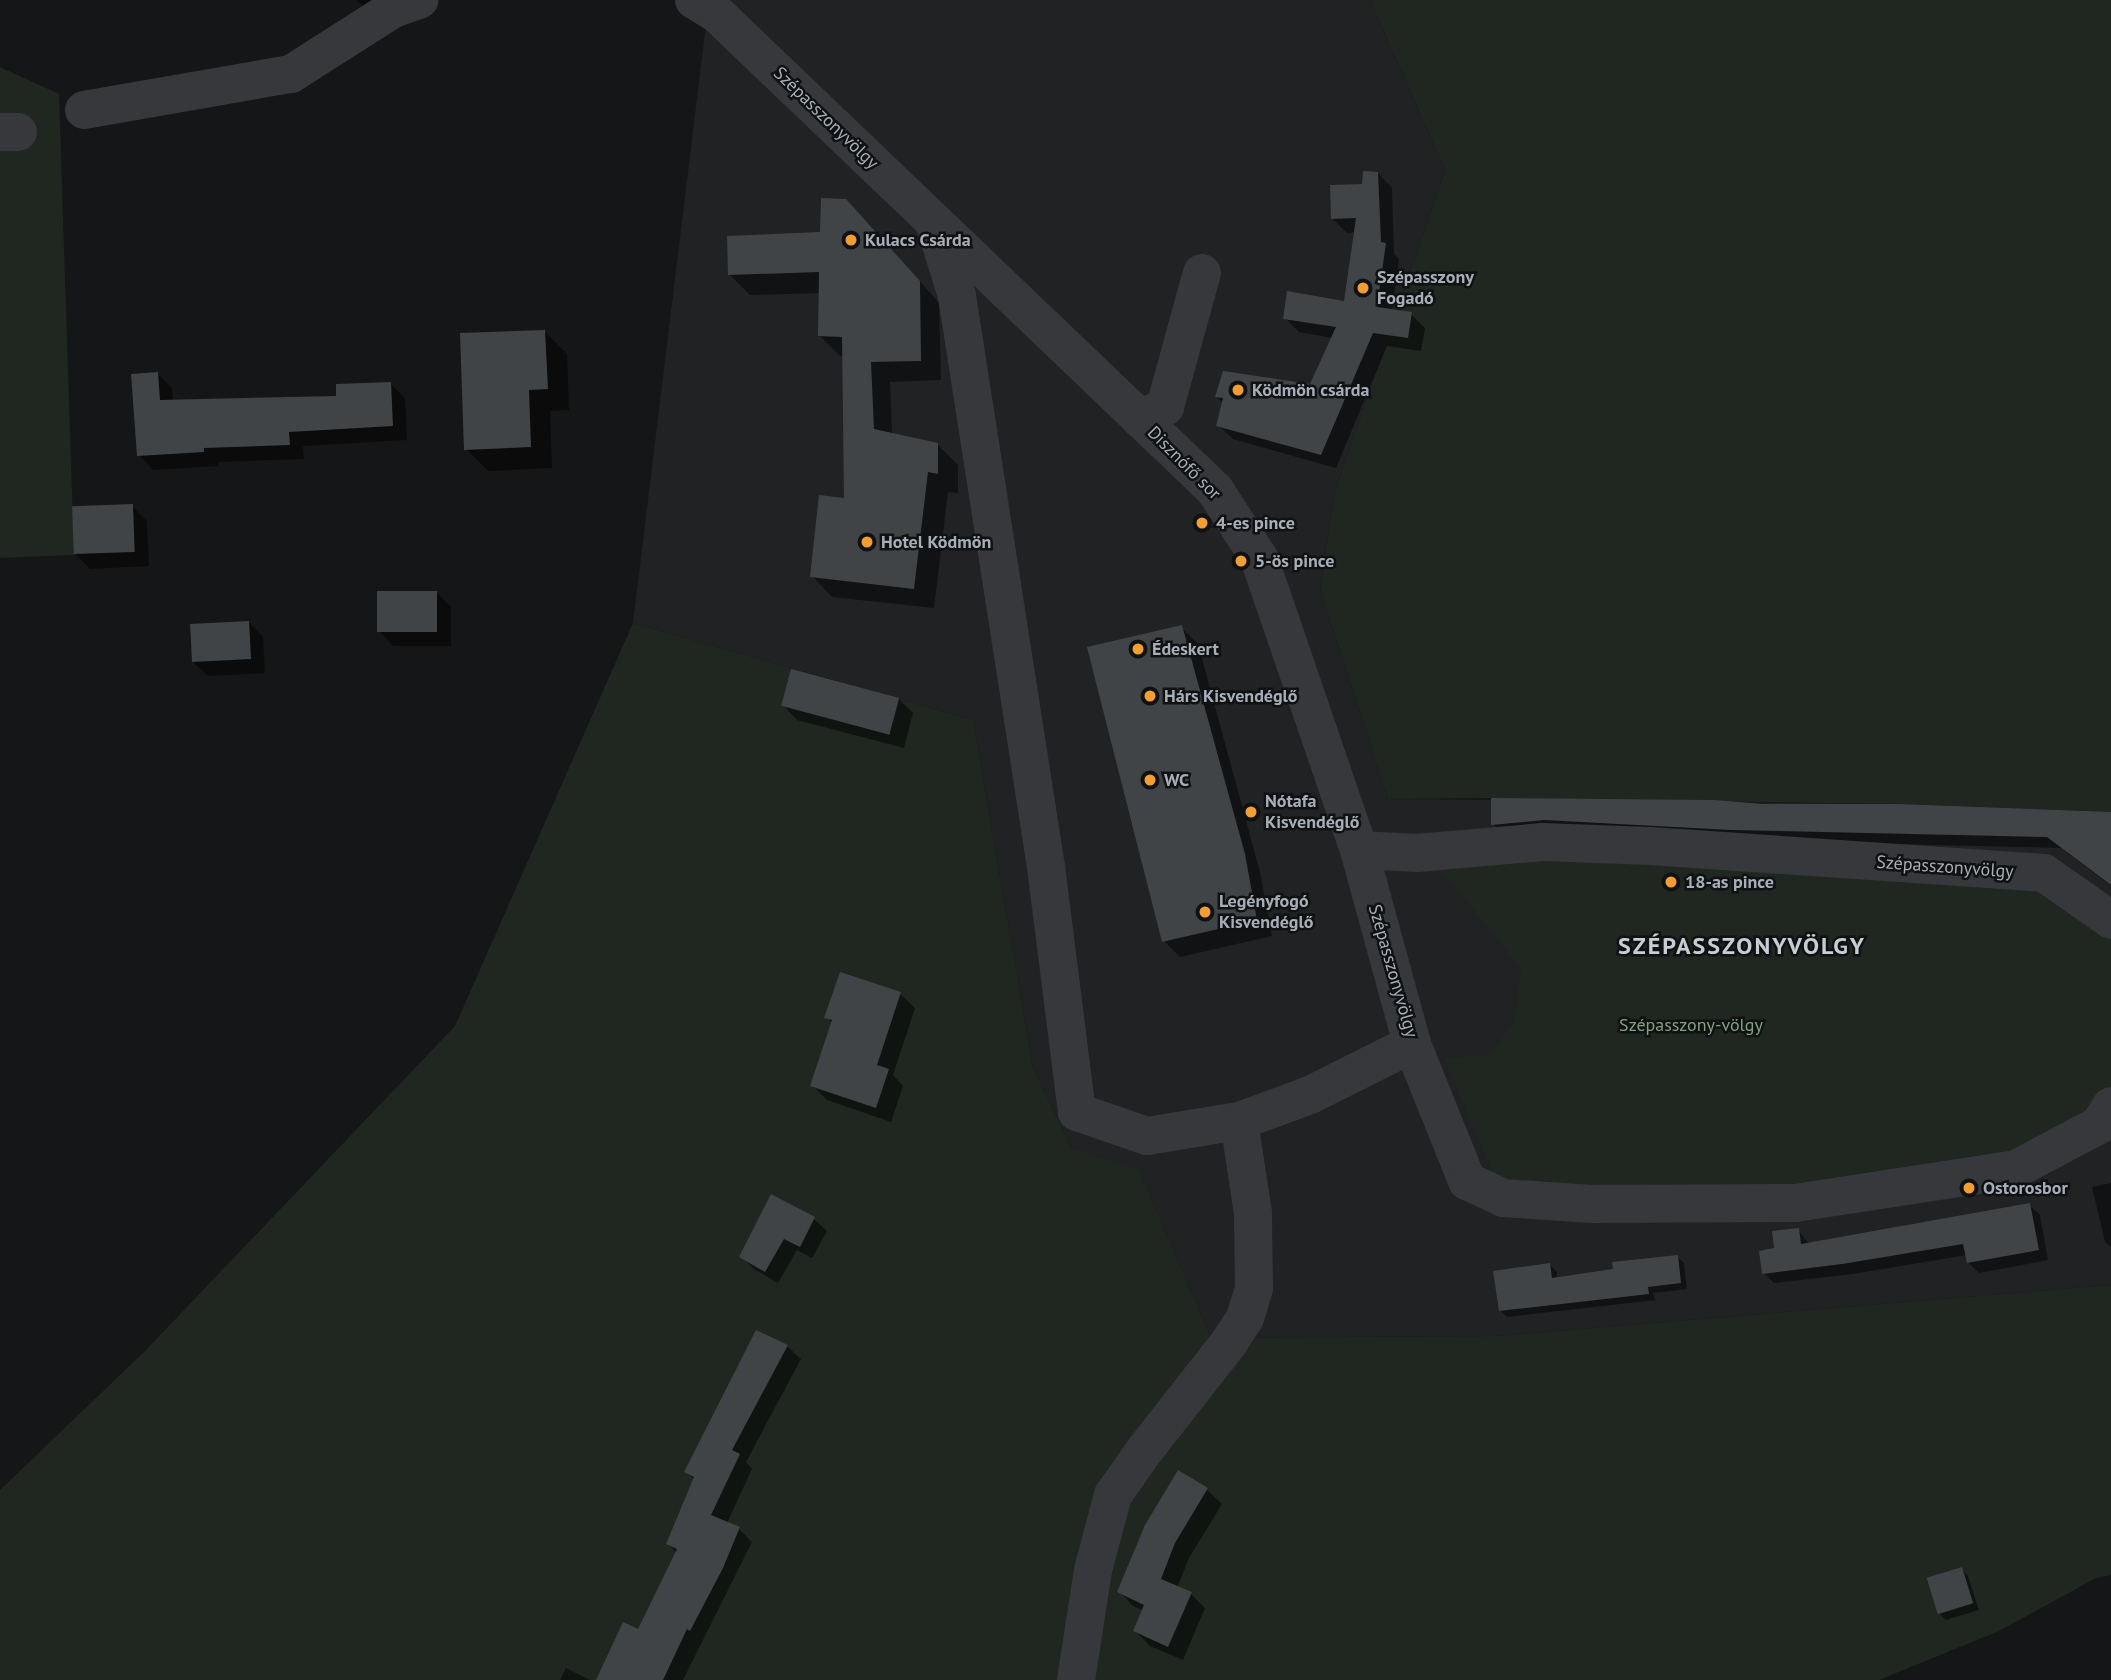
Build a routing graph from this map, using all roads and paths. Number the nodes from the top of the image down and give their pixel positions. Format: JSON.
{"nodes":[{"id":1,"x":419,"y":0,"type":"edge"},
{"id":2,"x":713,"y":4,"type":"edge"},
{"id":3,"x":84,"y":110,"type":"dead end"},
{"id":4,"x":935,"y":223,"type":"junction"},
{"id":5,"x":1202,"y":273,"type":"dead end"},
{"id":6,"x":1140,"y":419,"type":"junction"},
{"id":7,"x":1359,"y":849,"type":"junction"},
{"id":8,"x":2111,"y":920,"type":"edge"},
{"id":9,"x":1412,"y":1044,"type":"junction"},
{"id":10,"x":2111,"y":1106,"type":"edge"},
{"id":11,"x":1239,"y":1121,"type":"junction"},
{"id":12,"x":1076,"y":1680,"type":"edge"}],
"edges":[{"from":1,"to":3,"type":"street"},
{"from":2,"to":4,"type":"street","name":"Szépasszonyvölgy"},
{"from":4,"to":6,"type":"street","name":"Disznófő sor"},
{"from":4,"to":11,"type":"street"},
{"from":5,"to":6,"type":"street"},
{"from":6,"to":7,"type":"street","name":"Disznófő sor"},
{"from":7,"to":8,"type":"street","name":"Szépasszonyvölgy"},
{"from":7,"to":9,"type":"street","name":"Szépasszonyvölgy"},
{"from":9,"to":10,"type":"street","name":"Szépasszonyvölgy"},
{"from":9,"to":11,"type":"street"},
{"from":11,"to":12,"type":"street"}]}
